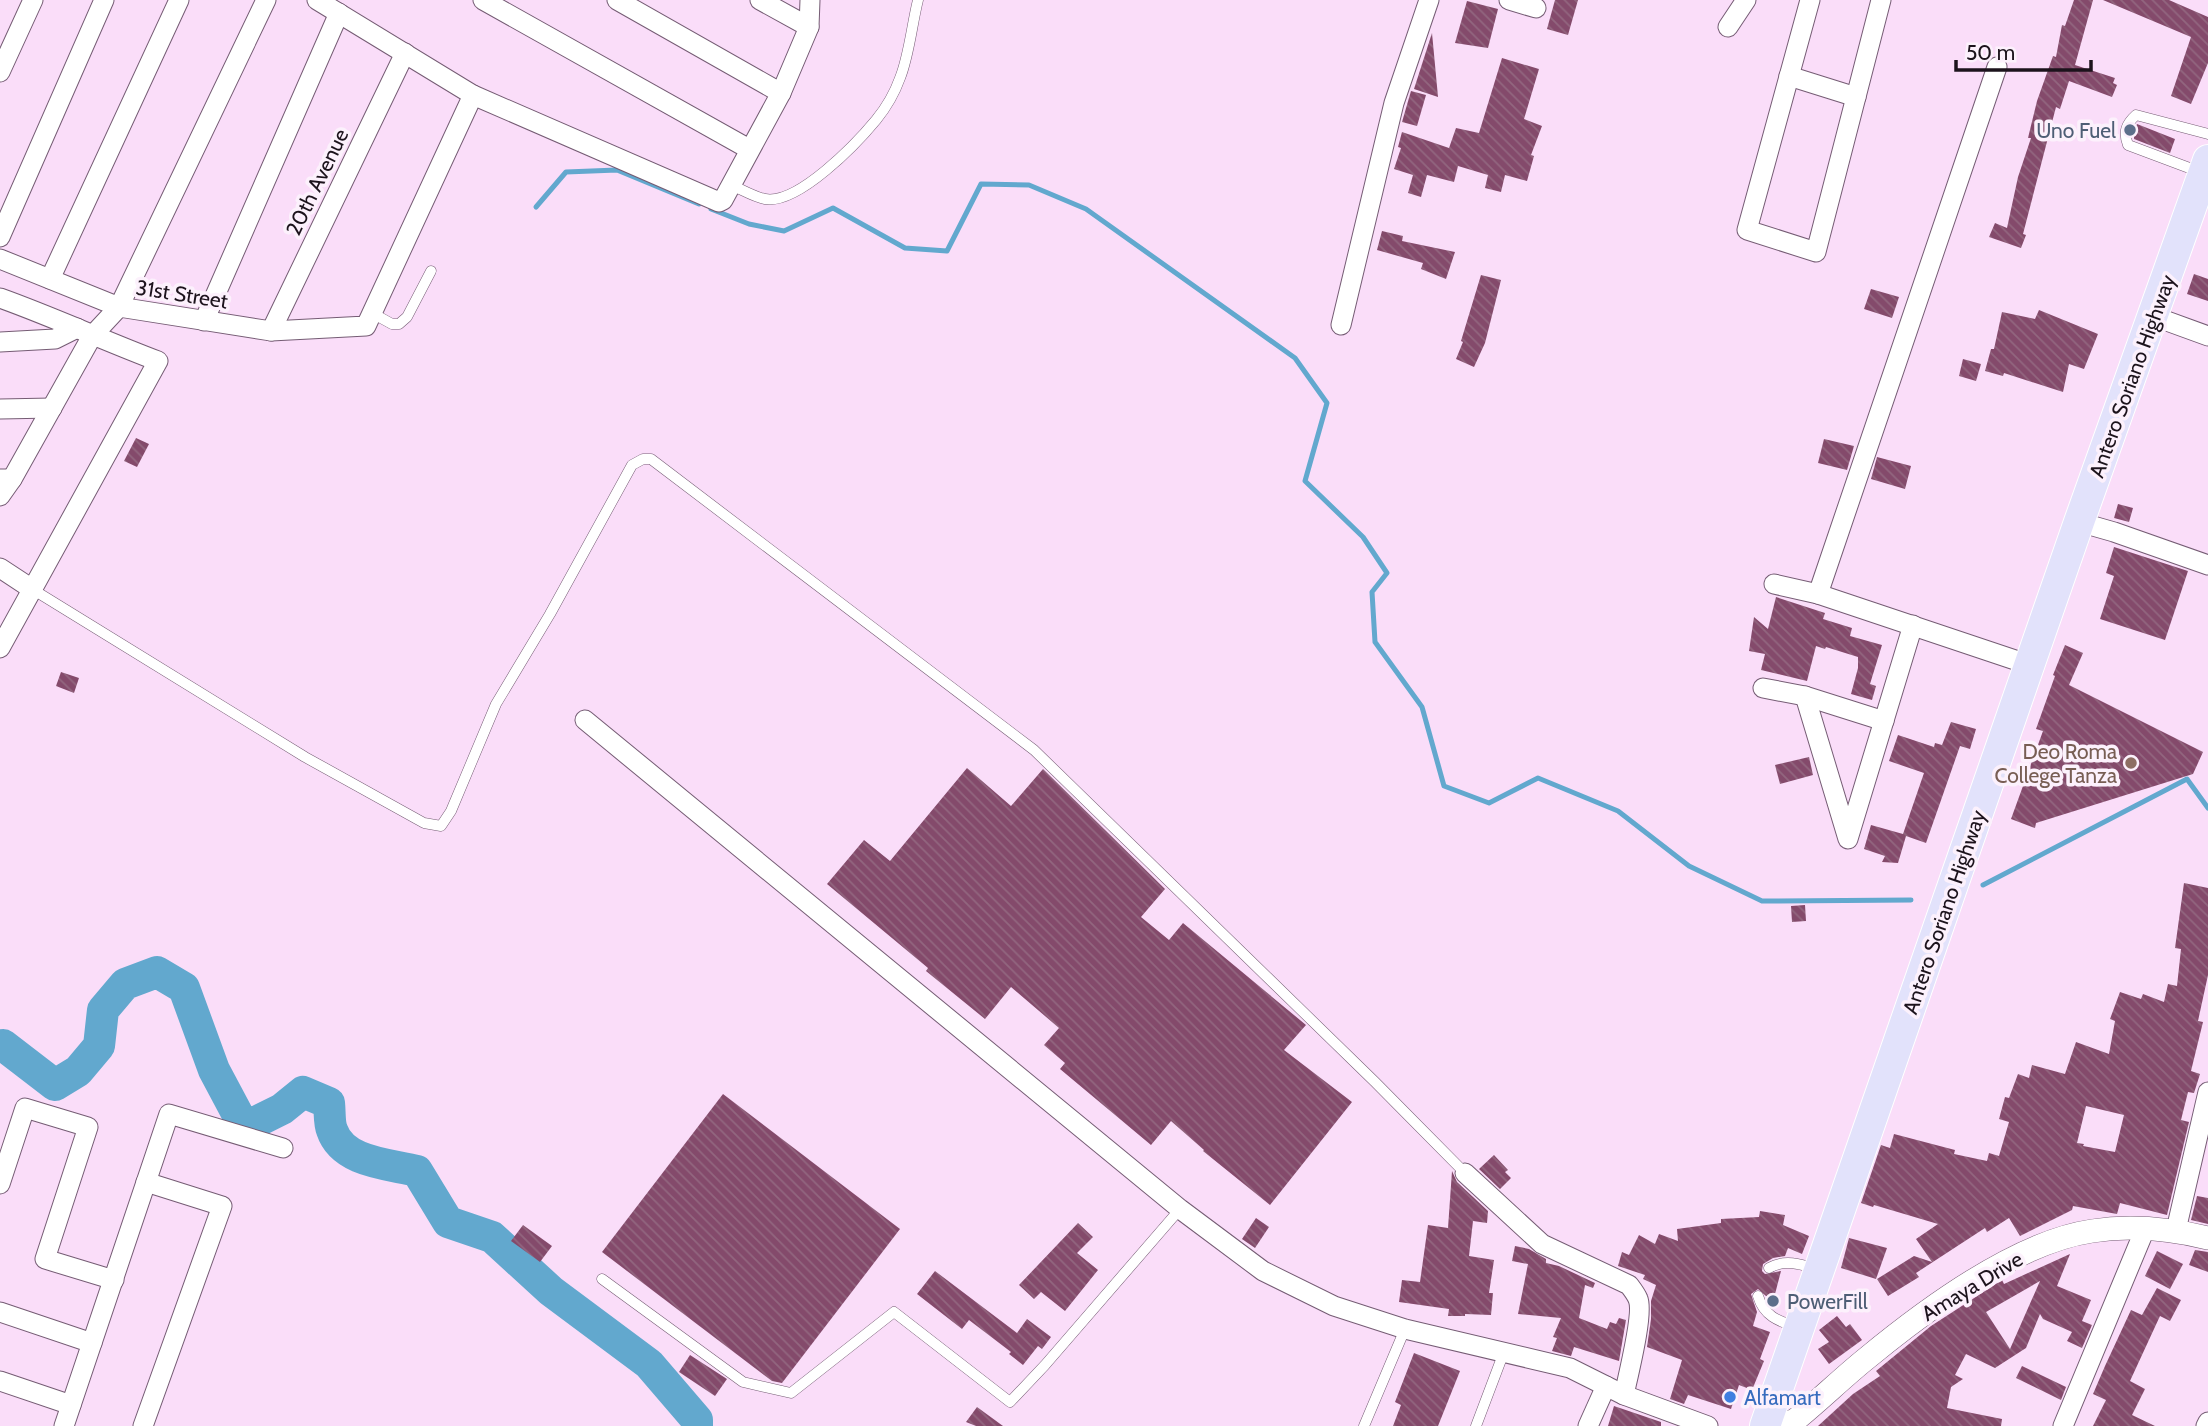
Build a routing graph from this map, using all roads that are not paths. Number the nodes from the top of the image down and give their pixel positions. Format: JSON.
{"nodes":[{"id":1,"x":33,"y":0,"type":"edge"},
{"id":2,"x":104,"y":0,"type":"edge"},
{"id":3,"x":179,"y":0,"type":"edge"},
{"id":4,"x":266,"y":0,"type":"edge"},
{"id":5,"x":317,"y":0,"type":"edge"},
{"id":6,"x":483,"y":0,"type":"edge"},
{"id":7,"x":617,"y":0,"type":"edge"},
{"id":8,"x":760,"y":0,"type":"edge"},
{"id":9,"x":810,"y":0,"type":"edge"},
{"id":10,"x":918,"y":0,"type":"edge"},
{"id":11,"x":1429,"y":0,"type":"edge"},
{"id":12,"x":1509,"y":0,"type":"edge"},
{"id":13,"x":1746,"y":0,"type":"edge"},
{"id":14,"x":1810,"y":0,"type":"edge"},
{"id":15,"x":1881,"y":0,"type":"edge"},
{"id":16,"x":1536,"y":8,"type":"dead end"},
{"id":17,"x":339,"y":13,"type":"junction"},
{"id":18,"x":809,"y":27,"type":"junction"},
{"id":19,"x":1728,"y":27,"type":"dead end"},
{"id":20,"x":405,"y":54,"type":"junction"},
{"id":21,"x":1997,"y":67,"type":"dead end"},
{"id":22,"x":0,"y":72,"type":"edge"},
{"id":23,"x":1789,"y":76,"type":"junction"},
{"id":24,"x":781,"y":93,"type":"junction"},
{"id":25,"x":473,"y":95,"type":"junction"},
{"id":26,"x":1856,"y":97,"type":"junction"},
{"id":27,"x":2208,"y":134,"type":"edge"},
{"id":28,"x":749,"y":149,"type":"junction"},
{"id":29,"x":2206,"y":167,"type":"edge"},
{"id":30,"x":731,"y":185,"type":"junction"},
{"id":31,"x":0,"y":237,"type":"edge"},
{"id":32,"x":0,"y":259,"type":"edge"},
{"id":33,"x":431,"y":271,"type":"dead end"},
{"id":34,"x":50,"y":279,"type":"junction"},
{"id":35,"x":0,"y":298,"type":"edge"},
{"id":36,"x":118,"y":307,"type":"junction"},
{"id":37,"x":2153,"y":316,"type":"junction"},
{"id":38,"x":369,"y":320,"type":"junction"},
{"id":39,"x":204,"y":321,"type":"junction"},
{"id":40,"x":1341,"y":325,"type":"dead end"},
{"id":41,"x":271,"y":331,"type":"junction"},
{"id":42,"x":84,"y":332,"type":"junction"},
{"id":43,"x":2208,"y":336,"type":"edge"},
{"id":44,"x":0,"y":342,"type":"edge"},
{"id":45,"x":52,"y":408,"type":"junction"},
{"id":46,"x":0,"y":409,"type":"edge"},
{"id":47,"x":6,"y":479,"type":"edge"},
{"id":48,"x":0,"y":496,"type":"edge"},
{"id":49,"x":2079,"y":522,"type":"junction"},
{"id":50,"x":2208,"y":565,"type":"edge"},
{"id":51,"x":0,"y":568,"type":"edge"},
{"id":52,"x":1774,"y":584,"type":"dead end"},
{"id":53,"x":32,"y":589,"type":"junction"},
{"id":54,"x":1818,"y":594,"type":"junction"},
{"id":55,"x":1913,"y":625,"type":"junction"},
{"id":56,"x":0,"y":648,"type":"edge"},
{"id":57,"x":2030,"y":665,"type":"junction"},
{"id":58,"x":1763,"y":688,"type":"dead end"},
{"id":59,"x":1805,"y":696,"type":"junction"},
{"id":60,"x":585,"y":720,"type":"dead end"},
{"id":61,"x":1884,"y":721,"type":"junction"},
{"id":62,"x":2208,"y":1091,"type":"edge"},
{"id":63,"x":283,"y":1148,"type":"dead end"},
{"id":64,"x":1465,"y":1173,"type":"joint"},
{"id":65,"x":146,"y":1182,"type":"junction"},
{"id":66,"x":0,"y":1184,"type":"edge"},
{"id":67,"x":1180,"y":1209,"type":"junction"},
{"id":68,"x":2145,"y":1229,"type":"junction"},
{"id":69,"x":2176,"y":1230,"type":"junction"},
{"id":70,"x":2208,"y":1238,"type":"edge"},
{"id":71,"x":1769,"y":1268,"type":"dead end"},
{"id":72,"x":1820,"y":1270,"type":"junction"},
{"id":73,"x":602,"y":1279,"type":"dead end"},
{"id":74,"x":114,"y":1280,"type":"junction"},
{"id":75,"x":1758,"y":1296,"type":"dead end"},
{"id":76,"x":0,"y":1312,"type":"edge"},
{"id":77,"x":1800,"y":1328,"type":"junction"},
{"id":78,"x":1405,"y":1329,"type":"junction"},
{"id":79,"x":92,"y":1343,"type":"junction"},
{"id":80,"x":1504,"y":1352,"type":"junction"},
{"id":81,"x":0,"y":1381,"type":"edge"},
{"id":82,"x":1606,"y":1386,"type":"junction"},
{"id":83,"x":1624,"y":1395,"type":"junction"},
{"id":84,"x":71,"y":1405,"type":"junction"},
{"id":85,"x":1783,"y":1423,"type":"edge"},
{"id":86,"x":64,"y":1426,"type":"edge"},
{"id":87,"x":143,"y":1426,"type":"edge"},
{"id":88,"x":1364,"y":1426,"type":"edge"},
{"id":89,"x":1476,"y":1426,"type":"edge"},
{"id":90,"x":1588,"y":1426,"type":"edge"},
{"id":91,"x":1708,"y":1426,"type":"edge"},
{"id":92,"x":2063,"y":1426,"type":"edge"}],
"edges":[{"from":1,"to":22,"type":"street"},
{"from":2,"to":31,"type":"street"},
{"from":3,"to":34,"type":"street"},
{"from":4,"to":36,"type":"street"},
{"from":5,"to":17,"type":"street"},
{"from":6,"to":28,"type":"street"},
{"from":7,"to":24,"type":"street"},
{"from":8,"to":18,"type":"street"},
{"from":9,"to":18,"type":"street"},
{"from":10,"to":30,"type":"lane"},
{"from":11,"to":40,"type":"street"},
{"from":12,"to":16,"type":"street"},
{"from":13,"to":19,"type":"street"},
{"from":14,"to":23,"type":"street"},
{"from":15,"to":26,"type":"street"},
{"from":17,"to":20,"type":"street"},
{"from":17,"to":39,"type":"street"},
{"from":18,"to":24,"type":"street"},
{"from":20,"to":25,"type":"street"},
{"from":20,"to":41,"type":"street","name":"20th Avenue"},
{"from":21,"to":54,"type":"street"},
{"from":23,"to":26,"type":"street"},
{"from":23,"to":26,"type":"street"},
{"from":24,"to":28,"type":"street"},
{"from":25,"to":30,"type":"street"},
{"from":25,"to":38,"type":"street"},
{"from":27,"to":29,"type":"lane"},
{"from":28,"to":30,"type":"street"},
{"from":29,"to":37,"type":"main road","name":"Antero Soriano Highway"},
{"from":32,"to":34,"type":"street","name":"31st Street"},
{"from":33,"to":38,"type":"lane"},
{"from":34,"to":36,"type":"street","name":"31st Street"},
{"from":35,"to":42,"type":"street"},
{"from":36,"to":39,"type":"street","name":"31st Street"},
{"from":36,"to":42,"type":"street"},
{"from":37,"to":43,"type":"street"},
{"from":37,"to":49,"type":"main road","name":"Antero Soriano Highway"},
{"from":38,"to":41,"type":"street","name":"31st Street"},
{"from":39,"to":41,"type":"street","name":"31st Street"},
{"from":42,"to":44,"type":"street"},
{"from":42,"to":45,"type":"street"},
{"from":42,"to":53,"type":"street"},
{"from":45,"to":46,"type":"street"},
{"from":45,"to":47,"type":"street"},
{"from":47,"to":48,"type":"street"},
{"from":49,"to":50,"type":"street"},
{"from":49,"to":57,"type":"main road","name":"Antero Soriano Highway"},
{"from":51,"to":53,"type":"street"},
{"from":52,"to":54,"type":"street"},
{"from":53,"to":56,"type":"street"},
{"from":53,"to":64,"type":"lane"},
{"from":54,"to":55,"type":"street"},
{"from":55,"to":57,"type":"street"},
{"from":55,"to":61,"type":"street"},
{"from":57,"to":72,"type":"main road","name":"Antero Soriano Highway"},
{"from":58,"to":59,"type":"street"},
{"from":59,"to":61,"type":"street"},
{"from":59,"to":61,"type":"street"},
{"from":60,"to":67,"type":"street"},
{"from":62,"to":69,"type":"street"},
{"from":63,"to":65,"type":"street"},
{"from":64,"to":83,"type":"street"},
{"from":65,"to":74,"type":"street"},
{"from":65,"to":87,"type":"street"},
{"from":66,"to":74,"type":"street"},
{"from":67,"to":73,"type":"lane"},
{"from":67,"to":78,"type":"street"},
{"from":68,"to":69,"type":"street","name":"Amaya Drive"},
{"from":68,"to":85,"type":"street","name":"Amaya Drive"},
{"from":68,"to":92,"type":"street"},
{"from":69,"to":70,"type":"street","name":"Amaya Drive"},
{"from":71,"to":72,"type":"lane"},
{"from":72,"to":77,"type":"main road","name":"Antero Soriano Highway"},
{"from":74,"to":79,"type":"street"},
{"from":75,"to":77,"type":"lane"},
{"from":76,"to":79,"type":"street"},
{"from":77,"to":85,"type":"main road","name":"Antero Soriano Highway"},
{"from":78,"to":80,"type":"street"},
{"from":78,"to":88,"type":"lane"},
{"from":79,"to":84,"type":"street"},
{"from":80,"to":82,"type":"street"},
{"from":80,"to":89,"type":"lane"},
{"from":81,"to":84,"type":"street"},
{"from":82,"to":83,"type":"street"},
{"from":82,"to":90,"type":"street"},
{"from":83,"to":91,"type":"street"},
{"from":84,"to":86,"type":"street"}]}
